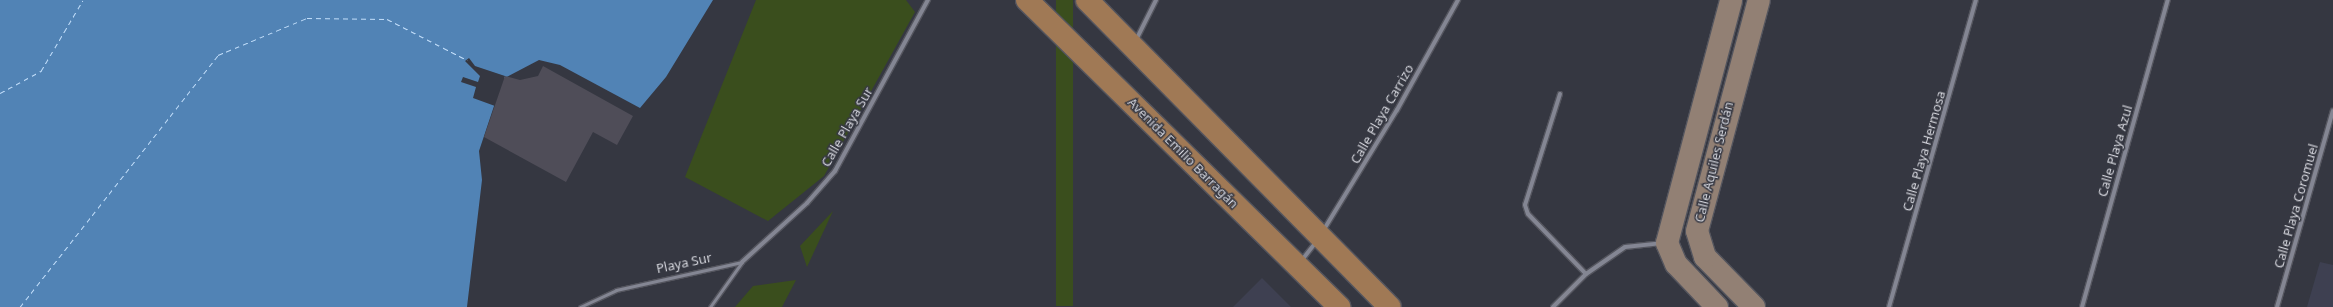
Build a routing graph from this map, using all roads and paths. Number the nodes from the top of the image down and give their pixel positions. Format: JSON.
{"nodes":[{"id":1,"x":928,"y":0,"type":"edge"},
{"id":2,"x":1027,"y":0,"type":"edge"},
{"id":3,"x":1087,"y":0,"type":"edge"},
{"id":4,"x":1156,"y":0,"type":"edge"},
{"id":5,"x":1458,"y":0,"type":"edge"},
{"id":6,"x":1731,"y":0,"type":"edge"},
{"id":7,"x":1759,"y":0,"type":"edge"},
{"id":8,"x":1976,"y":0,"type":"edge"},
{"id":9,"x":2168,"y":0,"type":"edge"},
{"id":10,"x":1133,"y":45,"type":"junction"},
{"id":11,"x":1560,"y":94,"type":"dead end"},
{"id":12,"x":2333,"y":111,"type":"edge"},
{"id":13,"x":1320,"y":237,"type":"junction"},
{"id":14,"x":1667,"y":243,"type":"junction"},
{"id":15,"x":742,"y":262,"type":"junction"},
{"id":16,"x":1297,"y":266,"type":"junction"},
{"id":17,"x":1586,"y":274,"type":"junction"},
{"id":18,"x":580,"y":307,"type":"edge"},
{"id":19,"x":710,"y":307,"type":"edge"},
{"id":20,"x":1339,"y":307,"type":"edge"},
{"id":21,"x":1390,"y":307,"type":"edge"},
{"id":22,"x":1553,"y":307,"type":"edge"},
{"id":23,"x":1717,"y":307,"type":"edge"},
{"id":24,"x":1754,"y":307,"type":"edge"},
{"id":25,"x":1889,"y":307,"type":"edge"},
{"id":26,"x":2082,"y":307,"type":"edge"},
{"id":27,"x":2277,"y":307,"type":"edge"}],
"edges":[{"from":1,"to":15,"type":"street","name":"Calle Playa Sur"},
{"from":2,"to":16,"type":"main road","name":"Avenida Emilio Barragán"},
{"from":3,"to":10,"type":"main road"},
{"from":4,"to":10,"type":"street"},
{"from":5,"to":13,"type":"street","name":"Calle Playa Carrizo"},
{"from":6,"to":14,"type":"street","name":"Calle Aquiles Serdán"},
{"from":7,"to":24,"type":"street","name":"Calle Aquiles Serdán"},
{"from":8,"to":25,"type":"street","name":"Calle Playa Hermosa"},
{"from":9,"to":26,"type":"street","name":"Calle Playa Azul"},
{"from":10,"to":13,"type":"main road"},
{"from":11,"to":17,"type":"street"},
{"from":12,"to":27,"type":"street","name":"Calle Playa Coromuel"},
{"from":13,"to":16,"type":"street","name":"Calle Playa Carrizo"},
{"from":13,"to":21,"type":"main road"},
{"from":14,"to":17,"type":"street"},
{"from":14,"to":23,"type":"street"},
{"from":15,"to":18,"type":"lane","name":"Playa Sur"},
{"from":15,"to":19,"type":"lane"},
{"from":16,"to":20,"type":"main road","name":"Avenida Emilio Barragán"},
{"from":17,"to":22,"type":"street"}]}
